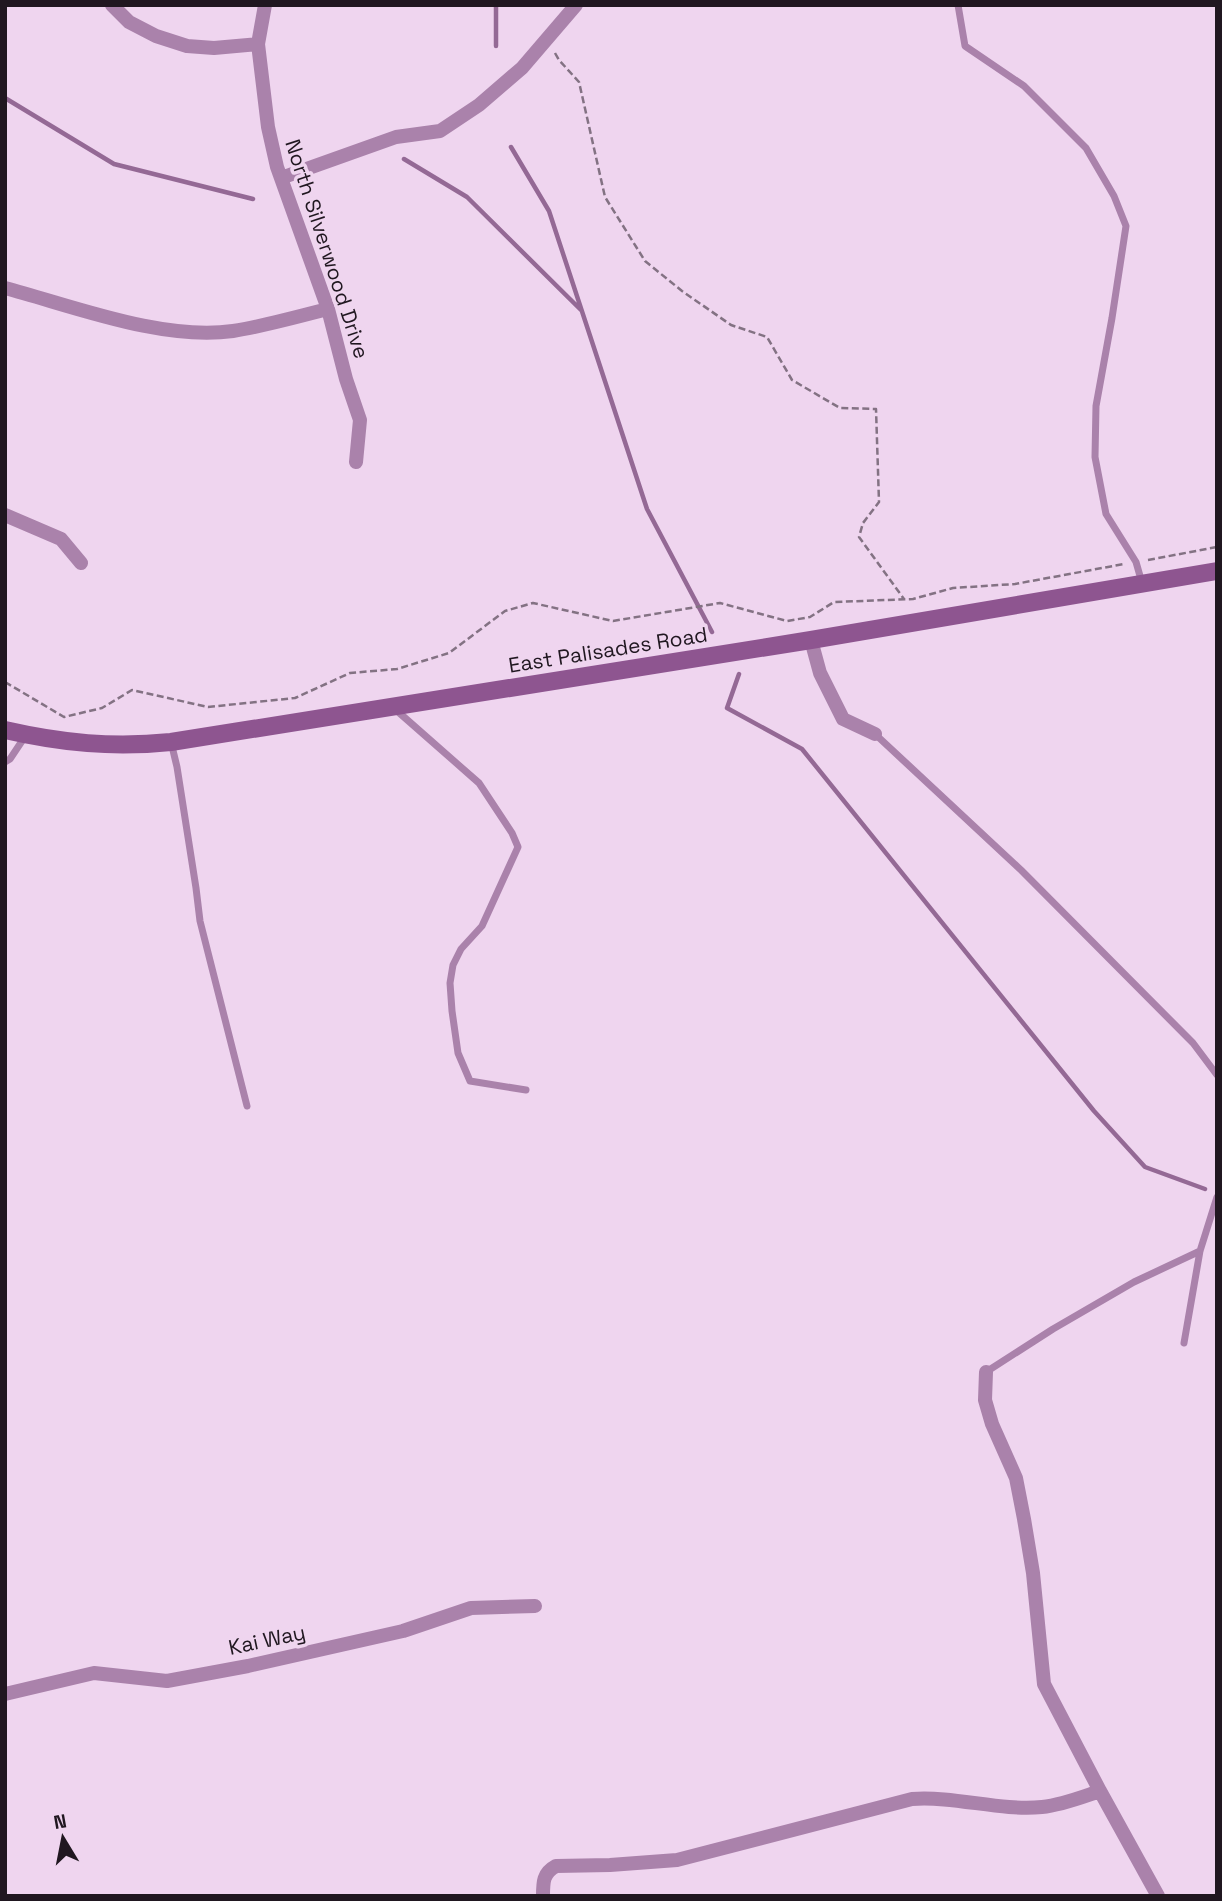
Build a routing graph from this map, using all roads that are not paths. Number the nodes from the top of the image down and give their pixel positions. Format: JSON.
{"nodes":[{"id":1,"x":112,"y":5,"type":"edge"},
{"id":2,"x":265,"y":5,"type":"edge"},
{"id":3,"x":576,"y":5,"type":"edge"},
{"id":4,"x":958,"y":5,"type":"edge"},
{"id":5,"x":258,"y":44,"type":"junction"},
{"id":6,"x":281,"y":178,"type":"junction"},
{"id":7,"x":5,"y":288,"type":"edge"},
{"id":8,"x":328,"y":309,"type":"junction"},
{"id":9,"x":356,"y":462,"type":"dead end"},
{"id":10,"x":5,"y":515,"type":"edge"},
{"id":11,"x":81,"y":563,"type":"dead end"},
{"id":12,"x":1217,"y":571,"type":"edge"},
{"id":13,"x":1142,"y":584,"type":"junction"},
{"id":14,"x":811,"y":640,"type":"junction"},
{"id":15,"x":393,"y":707,"type":"junction"},
{"id":16,"x":5,"y":730,"type":"edge"},
{"id":17,"x":875,"y":734,"type":"joint"},
{"id":18,"x":27,"y":735,"type":"junction"},
{"id":19,"x":171,"y":742,"type":"junction"},
{"id":20,"x":5,"y":762,"type":"edge"},
{"id":21,"x":1217,"y":1075,"type":"edge"},
{"id":22,"x":526,"y":1090,"type":"dead end"},
{"id":23,"x":247,"y":1106,"type":"dead end"},
{"id":24,"x":1217,"y":1197,"type":"edge"},
{"id":25,"x":1200,"y":1251,"type":"junction"},
{"id":26,"x":1184,"y":1343,"type":"dead end"},
{"id":27,"x":985,"y":1372,"type":"joint"},
{"id":28,"x":535,"y":1606,"type":"dead end"},
{"id":29,"x":5,"y":1694,"type":"edge"},
{"id":30,"x":1100,"y":1791,"type":"junction"},
{"id":31,"x":543,"y":1896,"type":"edge"},
{"id":32,"x":1158,"y":1896,"type":"edge"}],
"edges":[{"from":1,"to":5,"type":"street"},
{"from":2,"to":5,"type":"street","name":"North Silverwood Drive"},
{"from":3,"to":6,"type":"street"},
{"from":4,"to":13,"type":"lane"},
{"from":5,"to":6,"type":"street","name":"North Silverwood Drive"},
{"from":6,"to":8,"type":"street","name":"North Silverwood Drive"},
{"from":7,"to":8,"type":"street"},
{"from":8,"to":9,"type":"street","name":"North Silverwood Drive"},
{"from":10,"to":11,"type":"street"},
{"from":12,"to":13,"type":"street","name":"East Palisades Road"},
{"from":13,"to":14,"type":"street","name":"East Palisades Road"},
{"from":14,"to":15,"type":"street","name":"East Palisades Road"},
{"from":14,"to":17,"type":"street"},
{"from":15,"to":19,"type":"street","name":"East Palisades Road"},
{"from":15,"to":22,"type":"lane"},
{"from":16,"to":18,"type":"street","name":"East Palisades Road"},
{"from":17,"to":21,"type":"lane"},
{"from":18,"to":19,"type":"street","name":"East Palisades Road"},
{"from":18,"to":20,"type":"lane"},
{"from":19,"to":23,"type":"lane"},
{"from":24,"to":25,"type":"lane"},
{"from":25,"to":26,"type":"lane"},
{"from":25,"to":27,"type":"lane"},
{"from":27,"to":30,"type":"street"},
{"from":28,"to":29,"type":"street","name":"Kai Way"},
{"from":30,"to":31,"type":"street"},
{"from":30,"to":32,"type":"street"}]}
